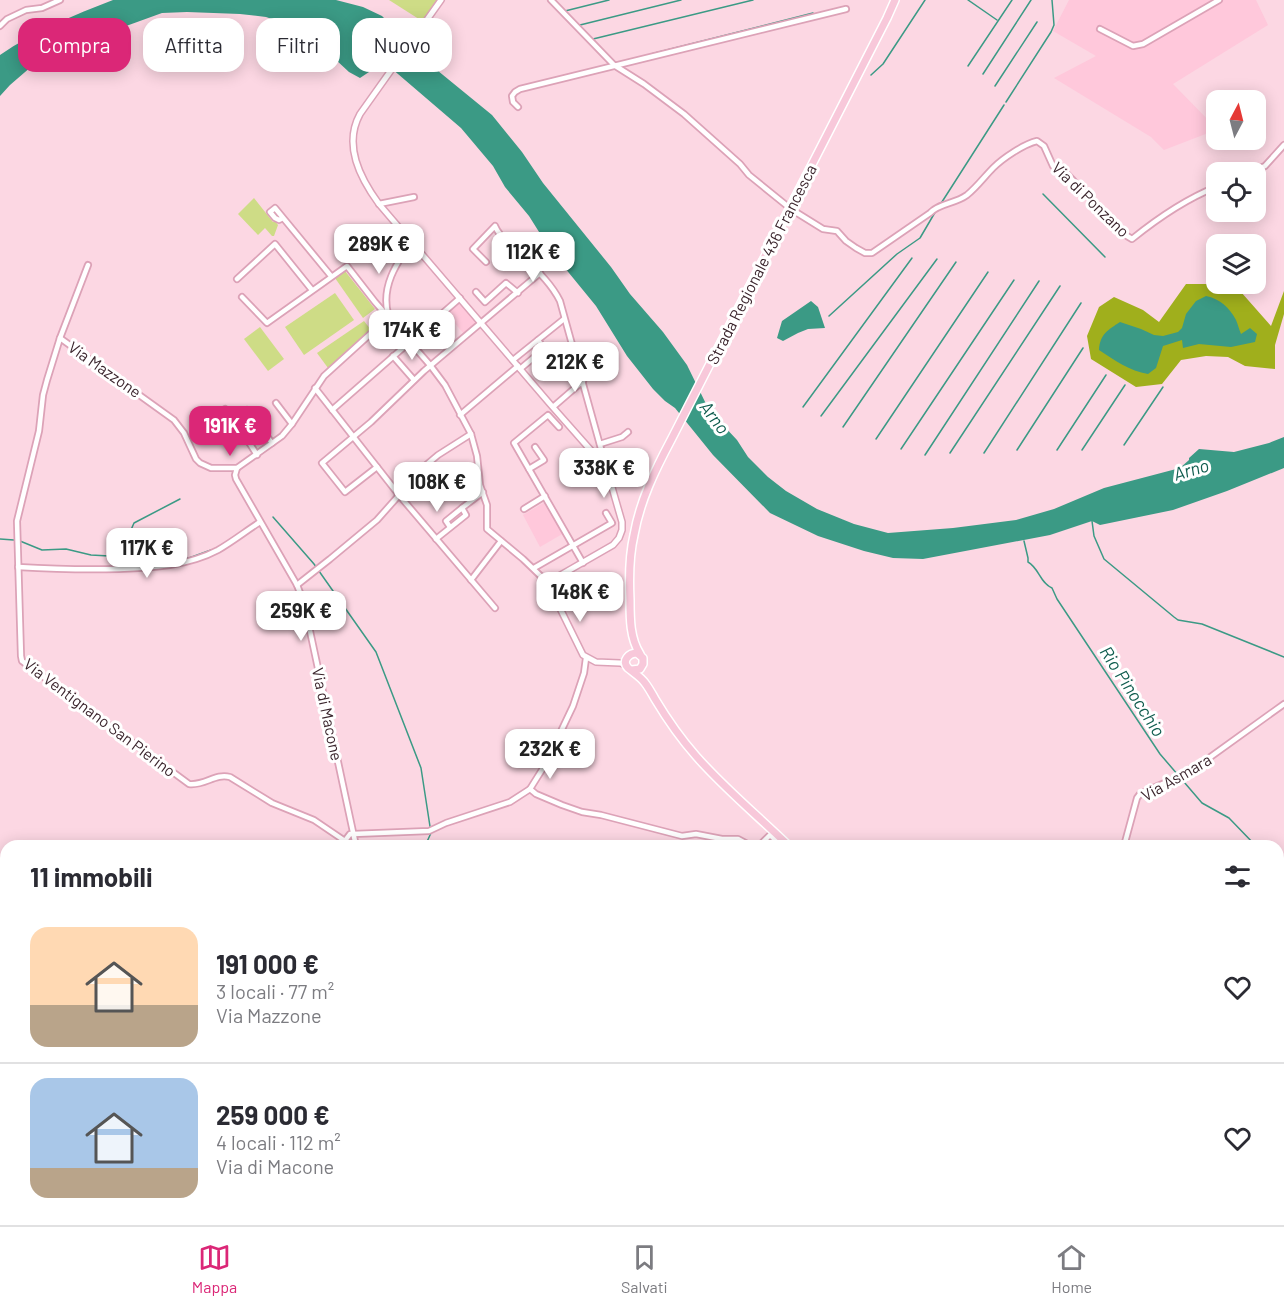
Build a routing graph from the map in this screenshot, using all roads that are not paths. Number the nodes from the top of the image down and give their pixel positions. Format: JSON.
{"nodes":[{"id":1,"x":60,"y":0,"type":"edge"},
{"id":2,"x":441,"y":0,"type":"edge"},
{"id":3,"x":551,"y":0,"type":"edge"},
{"id":4,"x":895,"y":0,"type":"edge"},
{"id":5,"x":1220,"y":0,"type":"edge"},
{"id":6,"x":846,"y":9,"type":"dead end"},
{"id":7,"x":0,"y":26,"type":"edge"},
{"id":8,"x":1100,"y":28,"type":"dead end"},
{"id":9,"x":614,"y":65,"type":"junction"},
{"id":10,"x":518,"y":107,"type":"dead end"},
{"id":11,"x":1284,"y":145,"type":"edge"},
{"id":12,"x":1266,"y":165,"type":"edge"},
{"id":13,"x":1206,"y":191,"type":"edge"},
{"id":14,"x":414,"y":197,"type":"dead end"},
{"id":15,"x":380,"y":204,"type":"junction"},
{"id":16,"x":786,"y":205,"type":"dead end"},
{"id":17,"x":794,"y":211,"type":"dead end"},
{"id":18,"x":283,"y":218,"type":"dead end"},
{"id":19,"x":411,"y":242,"type":"junction"},
{"id":20,"x":486,"y":262,"type":"dead end"},
{"id":21,"x":88,"y":265,"type":"dead end"},
{"id":22,"x":540,"y":273,"type":"junction"},
{"id":23,"x":332,"y":276,"type":"junction"},
{"id":24,"x":237,"y":279,"type":"dead end"},
{"id":25,"x":312,"y":290,"type":"junction"},
{"id":26,"x":476,"y":292,"type":"dead end"},
{"id":27,"x":518,"y":293,"type":"junction"},
{"id":28,"x":386,"y":294,"type":"junction"},
{"id":29,"x":243,"y":297,"type":"dead end"},
{"id":30,"x":460,"y":298,"type":"junction"},
{"id":31,"x":375,"y":302,"type":"junction"},
{"id":32,"x":389,"y":317,"type":"junction"},
{"id":33,"x":564,"y":319,"type":"junction"},
{"id":34,"x":481,"y":323,"type":"junction"},
{"id":35,"x":60,"y":338,"type":"junction"},
{"id":36,"x":537,"y":340,"type":"junction"},
{"id":37,"x":411,"y":342,"type":"junction"},
{"id":38,"x":393,"y":356,"type":"junction"},
{"id":39,"x":513,"y":360,"type":"junction"},
{"id":40,"x":430,"y":365,"type":"junction"},
{"id":41,"x":519,"y":367,"type":"junction"},
{"id":42,"x":414,"y":380,"type":"junction"},
{"id":43,"x":583,"y":381,"type":"junction"},
{"id":44,"x":315,"y":388,"type":"junction"},
{"id":45,"x":276,"y":404,"type":"dead end"},
{"id":46,"x":553,"y":407,"type":"junction"},
{"id":47,"x":225,"y":409,"type":"dead end"},
{"id":48,"x":248,"y":410,"type":"dead end"},
{"id":49,"x":332,"y":410,"type":"junction"},
{"id":50,"x":460,"y":415,"type":"junction"},
{"id":51,"x":292,"y":424,"type":"junction"},
{"id":52,"x":559,"y":427,"type":"dead end"},
{"id":53,"x":628,"y":432,"type":"dead end"},
{"id":54,"x":471,"y":434,"type":"junction"},
{"id":55,"x":353,"y":437,"type":"junction"},
{"id":56,"x":272,"y":443,"type":"junction"},
{"id":57,"x":600,"y":444,"type":"junction"},
{"id":58,"x":535,"y":447,"type":"dead end"},
{"id":59,"x":257,"y":455,"type":"junction"},
{"id":60,"x":603,"y":465,"type":"junction"},
{"id":61,"x":377,"y":467,"type":"junction"},
{"id":62,"x":237,"y":468,"type":"junction"},
{"id":63,"x":529,"y":469,"type":"junction"},
{"id":64,"x":483,"y":492,"type":"junction"},
{"id":65,"x":399,"y":495,"type":"junction"},
{"id":66,"x":545,"y":496,"type":"junction"},
{"id":67,"x":524,"y":509,"type":"dead end"},
{"id":68,"x":606,"y":513,"type":"dead end"},
{"id":69,"x":260,"y":522,"type":"junction"},
{"id":70,"x":436,"y":538,"type":"junction"},
{"id":71,"x":501,"y":541,"type":"junction"},
{"id":72,"x":573,"y":546,"type":"junction"},
{"id":73,"x":583,"y":562,"type":"junction"},
{"id":74,"x":18,"y":567,"type":"junction"},
{"id":75,"x":534,"y":568,"type":"junction"},
{"id":76,"x":471,"y":580,"type":"junction"},
{"id":77,"x":549,"y":584,"type":"junction"},
{"id":78,"x":297,"y":585,"type":"junction"},
{"id":79,"x":495,"y":608,"type":"dead end"},
{"id":80,"x":633,"y":639,"type":"junction"},
{"id":81,"x":640,"y":654,"type":"junction"},
{"id":82,"x":586,"y":658,"type":"junction"},
{"id":83,"x":629,"y":662,"type":"junction"},
{"id":84,"x":643,"y":666,"type":"junction"},
{"id":85,"x":645,"y":683,"type":"junction"},
{"id":86,"x":1284,"y":704,"type":"edge"},
{"id":87,"x":531,"y":789,"type":"junction"},
{"id":88,"x":353,"y":834,"type":"junction"},
{"id":89,"x":338,"y":840,"type":"edge"},
{"id":90,"x":346,"y":840,"type":"edge"},
{"id":91,"x":354,"y":840,"type":"edge"},
{"id":92,"x":740,"y":840,"type":"edge"},
{"id":93,"x":783,"y":840,"type":"edge"},
{"id":94,"x":1126,"y":840,"type":"edge"}],
"edges":[{"from":1,"to":7,"type":"street"},
{"from":2,"to":15,"type":"street"},
{"from":3,"to":9,"type":"street"},
{"from":4,"to":80,"type":"main road","name":"Strada Regionale 436 Francesca"},
{"from":5,"to":8,"type":"street"},
{"from":6,"to":9,"type":"street"},
{"from":9,"to":10,"type":"street"},
{"from":9,"to":16,"type":"street"},
{"from":11,"to":12,"type":"street"},
{"from":13,"to":17,"type":"street","name":"Via di Ponzano"},
{"from":14,"to":15,"type":"street"},
{"from":15,"to":19,"type":"street"},
{"from":18,"to":23,"type":"street"},
{"from":19,"to":28,"type":"street"},
{"from":19,"to":30,"type":"street"},
{"from":20,"to":22,"type":"street"},
{"from":21,"to":35,"type":"street","name":"Via Ventignano San Pierino"},
{"from":22,"to":27,"type":"street"},
{"from":22,"to":33,"type":"street"},
{"from":23,"to":25,"type":"street"},
{"from":23,"to":31,"type":"street"},
{"from":24,"to":25,"type":"street"},
{"from":25,"to":29,"type":"street"},
{"from":26,"to":27,"type":"street"},
{"from":27,"to":34,"type":"street"},
{"from":28,"to":31,"type":"street"},
{"from":28,"to":32,"type":"street"},
{"from":30,"to":34,"type":"street"},
{"from":30,"to":37,"type":"street"},
{"from":31,"to":32,"type":"street"},
{"from":32,"to":37,"type":"street"},
{"from":32,"to":44,"type":"street"},
{"from":33,"to":36,"type":"street"},
{"from":33,"to":43,"type":"street"},
{"from":34,"to":39,"type":"street"},
{"from":34,"to":40,"type":"street"},
{"from":35,"to":62,"type":"street","name":"Via Mazzone"},
{"from":35,"to":74,"type":"street","name":"Via Ventignano San Pierino"},
{"from":36,"to":39,"type":"street"},
{"from":36,"to":41,"type":"street"},
{"from":37,"to":38,"type":"street"},
{"from":37,"to":40,"type":"street"},
{"from":38,"to":42,"type":"street"},
{"from":38,"to":49,"type":"street"},
{"from":39,"to":41,"type":"street"},
{"from":40,"to":42,"type":"street"},
{"from":40,"to":50,"type":"street"},
{"from":41,"to":46,"type":"street"},
{"from":41,"to":50,"type":"street"},
{"from":42,"to":55,"type":"street"},
{"from":43,"to":46,"type":"street"},
{"from":43,"to":57,"type":"street"},
{"from":44,"to":49,"type":"street"},
{"from":44,"to":51,"type":"street"},
{"from":45,"to":51,"type":"street"},
{"from":46,"to":60,"type":"street"},
{"from":47,"to":59,"type":"street"},
{"from":48,"to":56,"type":"street"},
{"from":49,"to":55,"type":"street"},
{"from":50,"to":54,"type":"street"},
{"from":51,"to":56,"type":"street"},
{"from":52,"to":63,"type":"street"},
{"from":53,"to":57,"type":"street"},
{"from":54,"to":64,"type":"street"},
{"from":54,"to":65,"type":"street"},
{"from":55,"to":61,"type":"street"},
{"from":55,"to":61,"type":"street"},
{"from":56,"to":59,"type":"street"},
{"from":57,"to":60,"type":"street"},
{"from":58,"to":63,"type":"street"},
{"from":59,"to":62,"type":"street"},
{"from":60,"to":73,"type":"street"},
{"from":61,"to":65,"type":"street"},
{"from":62,"to":69,"type":"street","name":"Via di Macone"},
{"from":63,"to":66,"type":"street"},
{"from":64,"to":70,"type":"street"},
{"from":64,"to":71,"type":"street"},
{"from":65,"to":70,"type":"street"},
{"from":65,"to":78,"type":"street"},
{"from":66,"to":67,"type":"street"},
{"from":66,"to":72,"type":"street"},
{"from":68,"to":72,"type":"street"},
{"from":69,"to":74,"type":"street"},
{"from":69,"to":78,"type":"street","name":"Via di Macone"},
{"from":70,"to":76,"type":"street"},
{"from":71,"to":75,"type":"street"},
{"from":71,"to":76,"type":"street"},
{"from":72,"to":73,"type":"street"},
{"from":72,"to":75,"type":"street"},
{"from":73,"to":77,"type":"street"},
{"from":74,"to":89,"type":"street","name":"Via Ventignano San Pierino"},
{"from":75,"to":77,"type":"street"},
{"from":76,"to":79,"type":"street"},
{"from":77,"to":82,"type":"street"},
{"from":78,"to":88,"type":"street","name":"Via di Macone"},
{"from":80,"to":81,"type":"main road","name":"Strada Regionale 436 Francesca"},
{"from":80,"to":83,"type":"main road","name":"Strada Regionale 436 Francesca"},
{"from":81,"to":83,"type":"main road"},
{"from":81,"to":84,"type":"main road","name":"Strada Regionale 436 Francesca"},
{"from":82,"to":83,"type":"street"},
{"from":82,"to":87,"type":"street"},
{"from":83,"to":84,"type":"main road"},
{"from":83,"to":85,"type":"main road","name":"Strada Regionale 436 Francesca"},
{"from":84,"to":85,"type":"main road","name":"Strada Regionale 436 Francesca"},
{"from":85,"to":93,"type":"main road","name":"Strada Regionale 436 Francesca"},
{"from":86,"to":94,"type":"street","name":"Via Asmara"},
{"from":87,"to":88,"type":"street"},
{"from":87,"to":92,"type":"street"},
{"from":88,"to":90,"type":"street"},
{"from":88,"to":91,"type":"street","name":"Via di Macone"}]}
